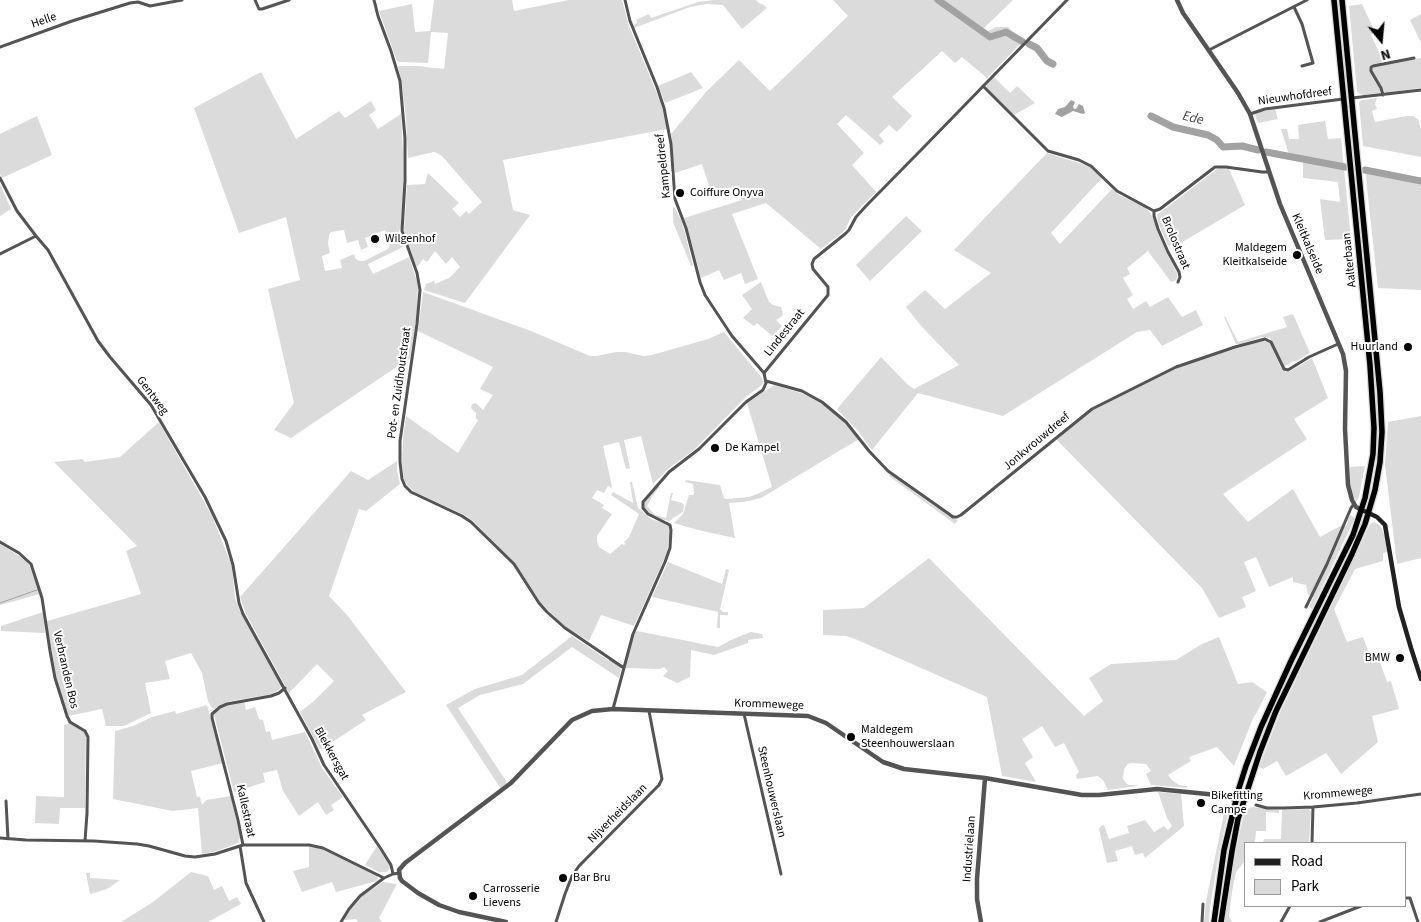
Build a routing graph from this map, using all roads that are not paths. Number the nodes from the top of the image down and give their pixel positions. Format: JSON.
{"nodes":[{"id":1,"x":182,"y":0,"type":"edge"},
{"id":2,"x":255,"y":0,"type":"edge"},
{"id":3,"x":289,"y":0,"type":"edge"},
{"id":4,"x":374,"y":0,"type":"edge"},
{"id":5,"x":625,"y":0,"type":"edge"},
{"id":6,"x":1067,"y":0,"type":"edge"},
{"id":7,"x":1177,"y":0,"type":"edge"},
{"id":8,"x":1307,"y":0,"type":"edge"},
{"id":9,"x":1334,"y":0,"type":"edge"},
{"id":10,"x":1342,"y":0,"type":"edge"},
{"id":11,"x":1294,"y":7,"type":"junction"},
{"id":12,"x":0,"y":47,"type":"edge"},
{"id":13,"x":1208,"y":50,"type":"junction"},
{"id":14,"x":1414,"y":58,"type":"dead end"},
{"id":15,"x":1302,"y":66,"type":"dead end"},
{"id":16,"x":983,"y":86,"type":"junction"},
{"id":17,"x":1421,"y":90,"type":"edge"},
{"id":18,"x":1384,"y":95,"type":"junction"},
{"id":19,"x":1352,"y":98,"type":"junction"},
{"id":20,"x":1344,"y":99,"type":"junction"},
{"id":21,"x":1250,"y":114,"type":"junction"},
{"id":22,"x":1269,"y":172,"type":"junction"},
{"id":23,"x":0,"y":178,"type":"edge"},
{"id":24,"x":1154,"y":210,"type":"junction"},
{"id":25,"x":36,"y":236,"type":"junction"},
{"id":26,"x":0,"y":254,"type":"edge"},
{"id":27,"x":1178,"y":282,"type":"dead end"},
{"id":28,"x":1338,"y":344,"type":"junction"},
{"id":29,"x":764,"y":374,"type":"junction"},
{"id":30,"x":766,"y":381,"type":"junction"},
{"id":31,"x":1354,"y":504,"type":"junction"},
{"id":32,"x":1362,"y":510,"type":"junction"},
{"id":33,"x":1369,"y":513,"type":"junction"},
{"id":34,"x":0,"y":542,"type":"edge"},
{"id":35,"x":1306,"y":607,"type":"dead end"},
{"id":36,"x":259,"y":640,"type":"joint"},
{"id":37,"x":624,"y":668,"type":"junction"},
{"id":38,"x":1421,"y":679,"type":"edge"},
{"id":39,"x":285,"y":688,"type":"junction"},
{"id":40,"x":613,"y":709,"type":"junction"},
{"id":41,"x":649,"y":711,"type":"junction"},
{"id":42,"x":744,"y":714,"type":"junction"},
{"id":43,"x":985,"y":778,"type":"junction"},
{"id":44,"x":1421,"y":794,"type":"edge"},
{"id":45,"x":1236,"y":800,"type":"junction"},
{"id":46,"x":6,"y":801,"type":"dead end"},
{"id":47,"x":1243,"y":802,"type":"junction"},
{"id":48,"x":1256,"y":805,"type":"dead end"},
{"id":49,"x":1313,"y":807,"type":"junction"},
{"id":50,"x":0,"y":838,"type":"edge"},
{"id":51,"x":8,"y":839,"type":"junction"},
{"id":52,"x":85,"y":841,"type":"junction"},
{"id":53,"x":1312,"y":842,"type":"edge"},
{"id":54,"x":241,"y":845,"type":"junction"},
{"id":55,"x":399,"y":873,"type":"junction"},
{"id":56,"x":393,"y":874,"type":"junction"},
{"id":57,"x":781,"y":874,"type":"dead end"},
{"id":58,"x":384,"y":878,"type":"junction"},
{"id":59,"x":1406,"y":898,"type":"edge"},
{"id":60,"x":1203,"y":904,"type":"dead end"},
{"id":61,"x":1289,"y":907,"type":"edge"},
{"id":62,"x":1358,"y":907,"type":"edge"},
{"id":63,"x":1336,"y":915,"type":"junction"},
{"id":64,"x":264,"y":922,"type":"edge"},
{"id":65,"x":342,"y":922,"type":"edge"},
{"id":66,"x":506,"y":922,"type":"edge"},
{"id":67,"x":556,"y":922,"type":"edge"},
{"id":68,"x":981,"y":922,"type":"edge"},
{"id":69,"x":1202,"y":922,"type":"edge"},
{"id":70,"x":1214,"y":922,"type":"edge"},
{"id":71,"x":1221,"y":922,"type":"edge"},
{"id":72,"x":1281,"y":922,"type":"edge"},
{"id":73,"x":1320,"y":922,"type":"edge"},
{"id":74,"x":1336,"y":922,"type":"edge"},
{"id":75,"x":1418,"y":922,"type":"edge"}],
"edges":[{"from":1,"to":12,"type":"street","name":"Helle"},
{"from":2,"to":3,"type":"street"},
{"from":4,"to":37,"type":"street","name":"Pot- en Zuidhoutstraat"},
{"from":5,"to":29,"type":"street","name":"Kampeldreef"},
{"from":6,"to":16,"type":"street","name":"Lindestraat"},
{"from":7,"to":13,"type":"street","name":"Kleitkalseide"},
{"from":8,"to":11,"type":"street"},
{"from":9,"to":20,"type":"highway","name":"Aalterbaan"},
{"from":10,"to":19,"type":"highway","name":"Aalterbaan"},
{"from":11,"to":13,"type":"street"},
{"from":11,"to":15,"type":"street"},
{"from":13,"to":21,"type":"street","name":"Kleitkalseide"},
{"from":14,"to":18,"type":"street"},
{"from":16,"to":24,"type":"street"},
{"from":16,"to":29,"type":"street","name":"Lindestraat"},
{"from":17,"to":18,"type":"street"},
{"from":18,"to":19,"type":"street"},
{"from":19,"to":33,"type":"highway","name":"Aalterbaan"},
{"from":20,"to":21,"type":"street","name":"Nieuwhofdreef"},
{"from":20,"to":32,"type":"highway","name":"Aalterbaan"},
{"from":21,"to":22,"type":"street","name":"Kleitkalseide"},
{"from":22,"to":24,"type":"street"},
{"from":22,"to":28,"type":"street","name":"Kleitkalseide"},
{"from":23,"to":25,"type":"street","name":"Gentweg"},
{"from":24,"to":27,"type":"street","name":"Brolostraat"},
{"from":25,"to":26,"type":"street"},
{"from":25,"to":36,"type":"street","name":"Gentweg"},
{"from":28,"to":30,"type":"street","name":"Jonkvrouwdreef"},
{"from":28,"to":31,"type":"street","name":"Kleitkalseide"},
{"from":29,"to":30,"type":"street","name":"Lindestraat"},
{"from":30,"to":37,"type":"street"},
{"from":31,"to":32,"type":"street"},
{"from":31,"to":35,"type":"street"},
{"from":32,"to":33,"type":"main road"},
{"from":32,"to":45,"type":"highway","name":"Aalterbaan"},
{"from":33,"to":38,"type":"main road"},
{"from":33,"to":47,"type":"highway","name":"Aalterbaan"},
{"from":34,"to":52,"type":"street","name":"Verbranden Bos"},
{"from":36,"to":39,"type":"street","name":"Blekkersgat"},
{"from":37,"to":40,"type":"street"},
{"from":39,"to":54,"type":"street","name":"Kallestraat"},
{"from":39,"to":56,"type":"street","name":"Blekkersgat"},
{"from":40,"to":41,"type":"street","name":"Krommewege"},
{"from":40,"to":55,"type":"street","name":"Krommewege"},
{"from":41,"to":42,"type":"street","name":"Krommewege"},
{"from":41,"to":67,"type":"street","name":"Nijverheidslaan"},
{"from":42,"to":43,"type":"street","name":"Krommewege"},
{"from":42,"to":57,"type":"street","name":"Steenhouwerslaan"},
{"from":43,"to":45,"type":"street","name":"Krommewege"},
{"from":43,"to":68,"type":"street","name":"Industrielaan"},
{"from":44,"to":49,"type":"street","name":"Krommewege"},
{"from":45,"to":47,"type":"street","name":"Krommewege"},
{"from":45,"to":70,"type":"highway","name":"Aalterbaan"},
{"from":46,"to":51,"type":"street"},
{"from":47,"to":71,"type":"highway","name":"Aalterbaan"},
{"from":48,"to":49,"type":"street","name":"Krommewege"},
{"from":49,"to":53,"type":"street"},
{"from":50,"to":51,"type":"street"},
{"from":51,"to":52,"type":"street"},
{"from":52,"to":54,"type":"street"},
{"from":54,"to":58,"type":"street","name":"Kallestraat"},
{"from":54,"to":64,"type":"street","name":"Kallestraat"},
{"from":55,"to":56,"type":"street"},
{"from":55,"to":66,"type":"street"},
{"from":56,"to":58,"type":"street"},
{"from":58,"to":65,"type":"street"},
{"from":59,"to":75,"type":"street"},
{"from":60,"to":69,"type":"street"},
{"from":61,"to":72,"type":"street"},
{"from":62,"to":63,"type":"street"},
{"from":63,"to":73,"type":"street"},
{"from":63,"to":74,"type":"street"}]}
